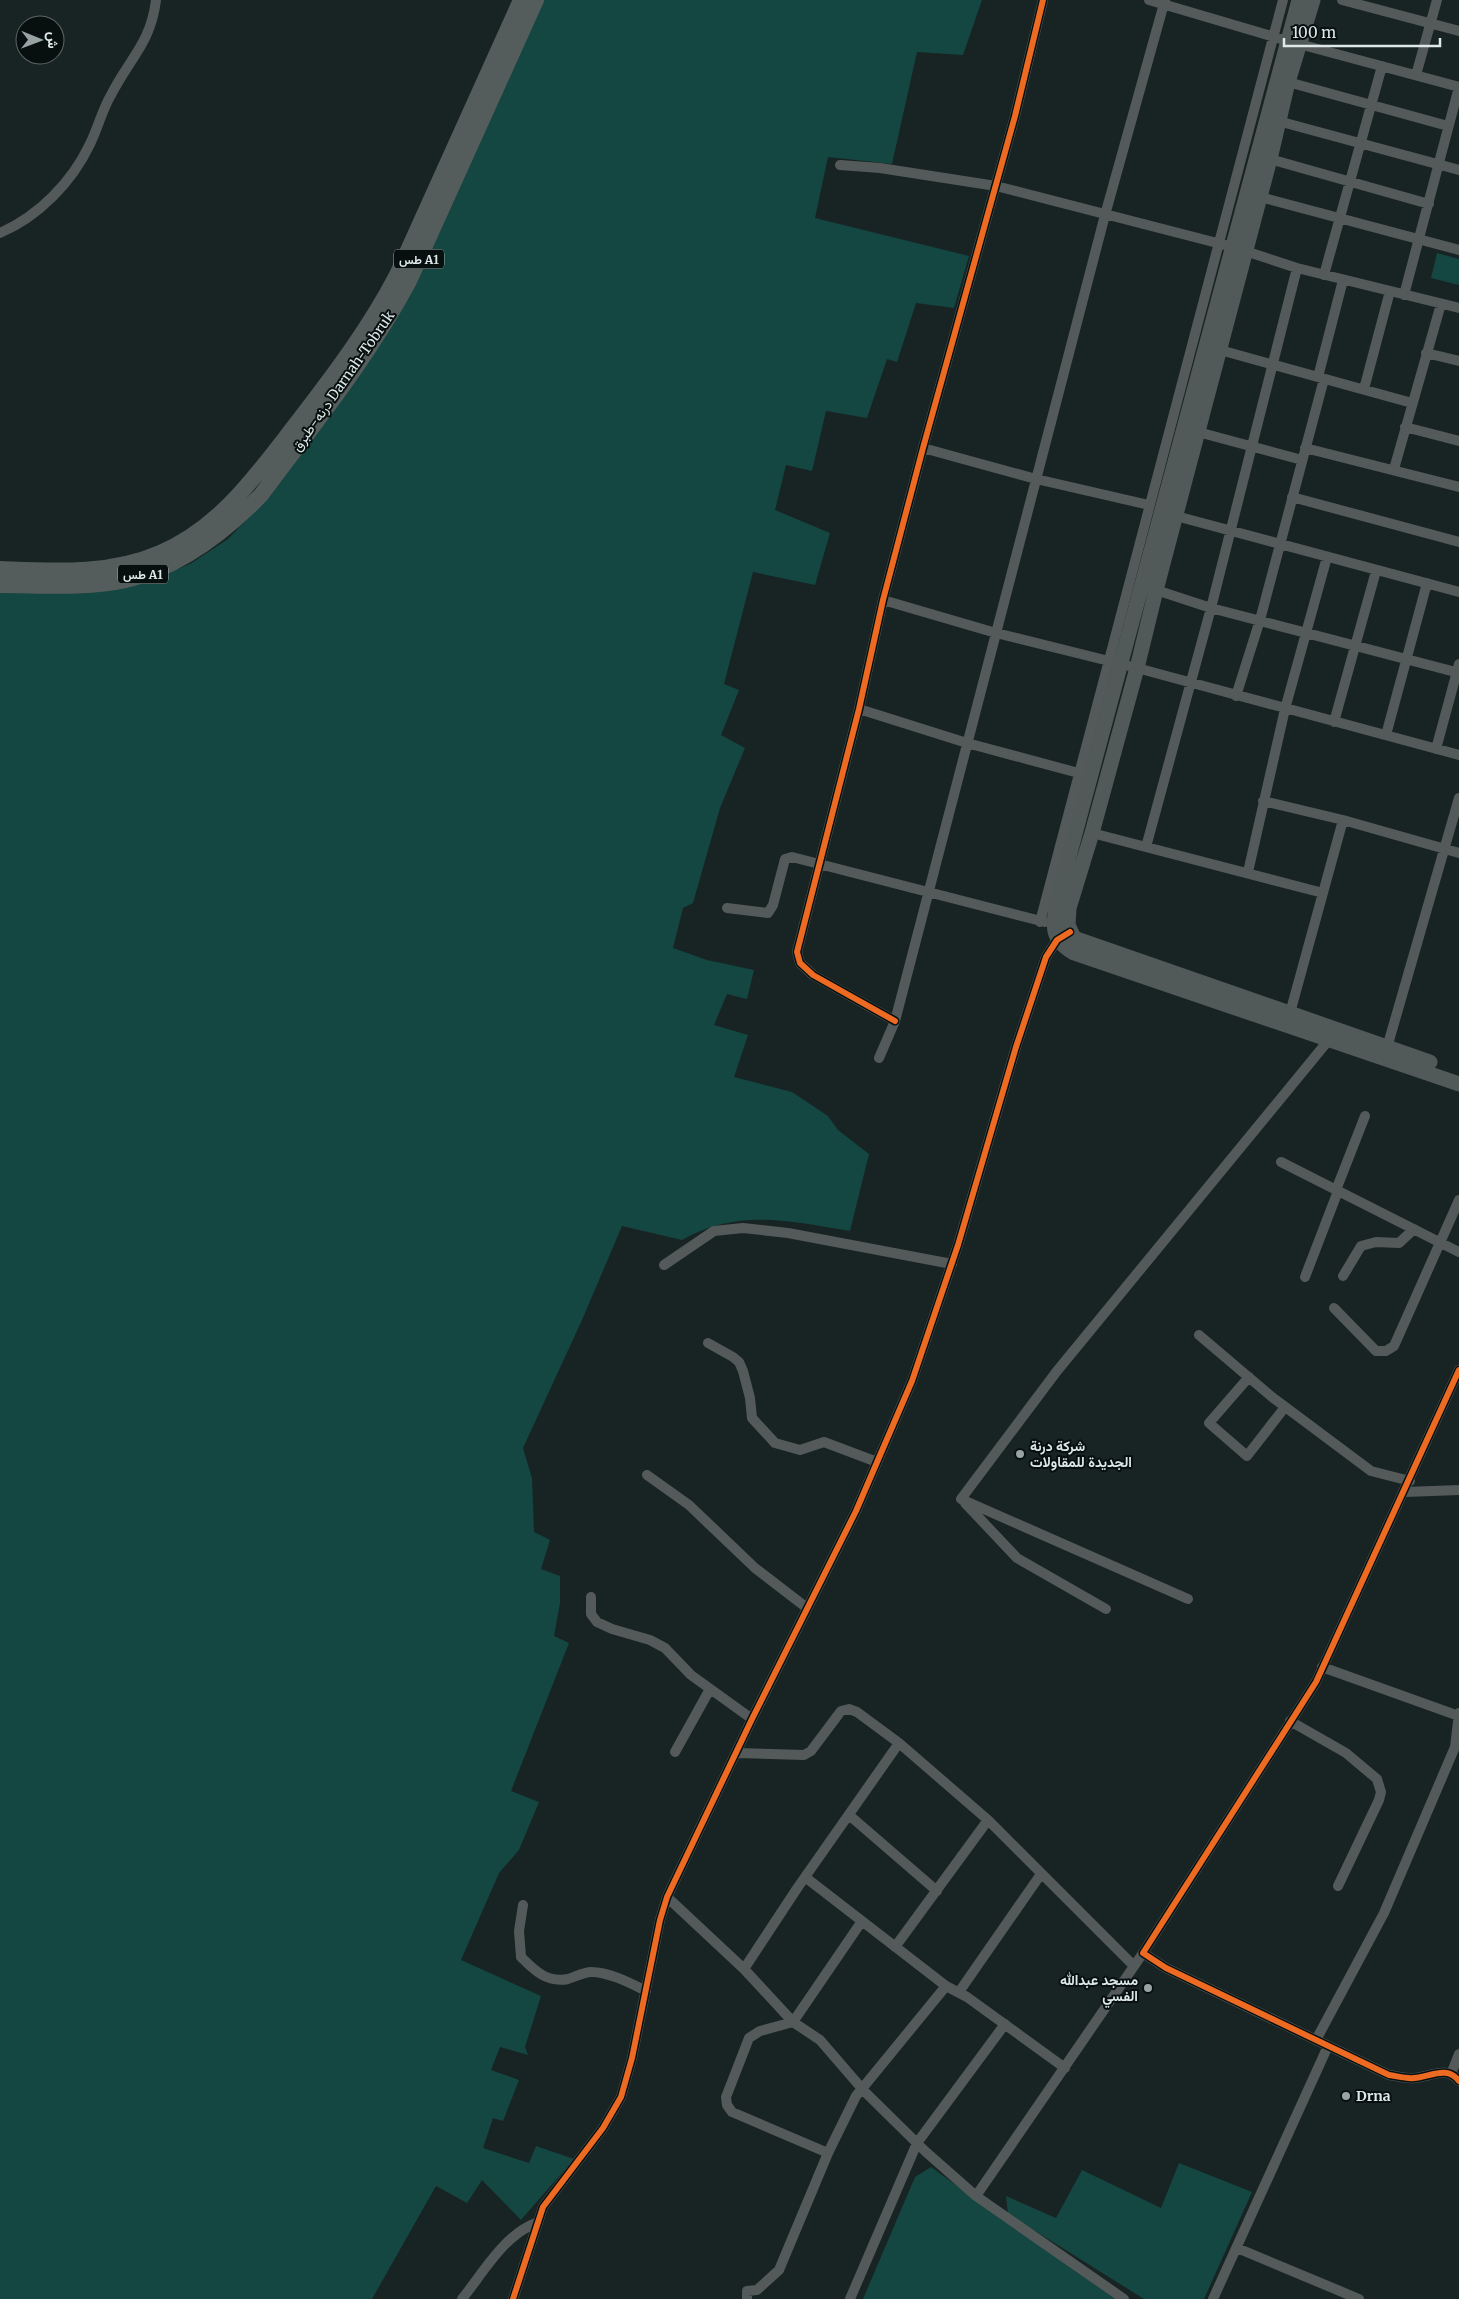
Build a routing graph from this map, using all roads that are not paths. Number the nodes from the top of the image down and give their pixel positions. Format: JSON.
{"nodes":[{"id":1,"x":156,"y":0,"type":"edge"},
{"id":2,"x":521,"y":0,"type":"edge"},
{"id":3,"x":536,"y":0,"type":"edge"},
{"id":4,"x":1043,"y":0,"type":"edge"},
{"id":5,"x":1149,"y":0,"type":"edge"},
{"id":6,"x":1283,"y":0,"type":"edge"},
{"id":7,"x":1299,"y":0,"type":"edge"},
{"id":8,"x":1313,"y":0,"type":"edge"},
{"id":9,"x":1342,"y":0,"type":"edge"},
{"id":10,"x":1437,"y":0,"type":"edge"},
{"id":11,"x":1164,"y":3,"type":"edge"},
{"id":12,"x":1431,"y":24,"type":"junction"},
{"id":13,"x":1459,"y":31,"type":"edge"},
{"id":14,"x":1288,"y":40,"type":"junction"},
{"id":15,"x":1382,"y":66,"type":"junction"},
{"id":16,"x":1416,"y":75,"type":"junction"},
{"id":17,"x":1288,"y":82,"type":"junction"},
{"id":18,"x":1370,"y":106,"type":"junction"},
{"id":19,"x":1278,"y":121,"type":"junction"},
{"id":20,"x":1448,"y":126,"type":"junction"},
{"id":21,"x":1360,"y":143,"type":"junction"},
{"id":22,"x":1270,"y":160,"type":"junction"},
{"id":23,"x":1439,"y":163,"type":"junction"},
{"id":24,"x":840,"y":166,"type":"dead end"},
{"id":25,"x":1459,"y":170,"type":"edge"},
{"id":26,"x":1350,"y":181,"type":"junction"},
{"id":27,"x":996,"y":186,"type":"junction"},
{"id":28,"x":1260,"y":197,"type":"junction"},
{"id":29,"x":1429,"y":204,"type":"junction"},
{"id":30,"x":1105,"y":215,"type":"junction"},
{"id":31,"x":1340,"y":219,"type":"junction"},
{"id":32,"x":0,"y":233,"type":"edge"},
{"id":33,"x":1418,"y":240,"type":"junction"},
{"id":34,"x":1233,"y":247,"type":"junction"},
{"id":35,"x":1459,"y":250,"type":"edge"},
{"id":36,"x":1297,"y":268,"type":"junction"},
{"id":37,"x":1324,"y":275,"type":"junction"},
{"id":38,"x":1343,"y":280,"type":"junction"},
{"id":39,"x":1390,"y":291,"type":"junction"},
{"id":40,"x":1404,"y":295,"type":"junction"},
{"id":41,"x":1441,"y":304,"type":"junction"},
{"id":42,"x":1459,"y":308,"type":"edge"},
{"id":43,"x":1220,"y":350,"type":"junction"},
{"id":44,"x":1426,"y":354,"type":"junction"},
{"id":45,"x":1459,"y":362,"type":"edge"},
{"id":46,"x":1272,"y":365,"type":"junction"},
{"id":47,"x":1321,"y":378,"type":"junction"},
{"id":48,"x":1364,"y":389,"type":"junction"},
{"id":49,"x":1412,"y":402,"type":"junction"},
{"id":50,"x":1405,"y":427,"type":"junction"},
{"id":51,"x":1198,"y":432,"type":"junction"},
{"id":52,"x":1459,"y":441,"type":"edge"},
{"id":53,"x":1252,"y":446,"type":"junction"},
{"id":54,"x":923,"y":448,"type":"junction"},
{"id":55,"x":1305,"y":448,"type":"junction"},
{"id":56,"x":1302,"y":460,"type":"junction"},
{"id":57,"x":1394,"y":469,"type":"junction"},
{"id":58,"x":1036,"y":480,"type":"junction"},
{"id":59,"x":1459,"y":487,"type":"edge"},
{"id":60,"x":1292,"y":497,"type":"junction"},
{"id":61,"x":1150,"y":505,"type":"junction"},
{"id":62,"x":1176,"y":516,"type":"junction"},
{"id":63,"x":1231,"y":531,"type":"junction"},
{"id":64,"x":1459,"y":542,"type":"edge"},
{"id":65,"x":1280,"y":544,"type":"junction"},
{"id":66,"x":1327,"y":558,"type":"junction"},
{"id":67,"x":0,"y":569,"type":"edge"},
{"id":68,"x":1376,"y":571,"type":"junction"},
{"id":69,"x":1427,"y":583,"type":"junction"},
{"id":70,"x":0,"y":585,"type":"edge"},
{"id":71,"x":1156,"y":590,"type":"junction"},
{"id":72,"x":1459,"y":592,"type":"edge"},
{"id":73,"x":883,"y":600,"type":"junction"},
{"id":74,"x":1211,"y":608,"type":"junction"},
{"id":75,"x":1260,"y":620,"type":"junction"},
{"id":76,"x":1306,"y":632,"type":"junction"},
{"id":77,"x":996,"y":633,"type":"junction"},
{"id":78,"x":1356,"y":644,"type":"junction"},
{"id":79,"x":1407,"y":658,"type":"junction"},
{"id":80,"x":1115,"y":662,"type":"junction"},
{"id":81,"x":1138,"y":668,"type":"junction"},
{"id":82,"x":1458,"y":670,"type":"edge"},
{"id":83,"x":1189,"y":683,"type":"junction"},
{"id":84,"x":1236,"y":696,"type":"junction"},
{"id":85,"x":859,"y":708,"type":"junction"},
{"id":86,"x":1285,"y":709,"type":"junction"},
{"id":87,"x":1334,"y":722,"type":"junction"},
{"id":88,"x":1386,"y":735,"type":"junction"},
{"id":89,"x":967,"y":743,"type":"junction"},
{"id":90,"x":1436,"y":749,"type":"junction"},
{"id":91,"x":1459,"y":755,"type":"edge"},
{"id":92,"x":1086,"y":775,"type":"junction"},
{"id":93,"x":1459,"y":798,"type":"edge"},
{"id":94,"x":1263,"y":801,"type":"junction"},
{"id":95,"x":1344,"y":820,"type":"junction"},
{"id":96,"x":1092,"y":833,"type":"junction"},
{"id":97,"x":1146,"y":847,"type":"junction"},
{"id":98,"x":1446,"y":849,"type":"junction"},
{"id":99,"x":1459,"y":853,"type":"edge"},
{"id":100,"x":818,"y":862,"type":"junction"},
{"id":101,"x":1248,"y":872,"type":"junction"},
{"id":102,"x":928,"y":892,"type":"junction"},
{"id":103,"x":1323,"y":893,"type":"junction"},
{"id":104,"x":726,"y":908,"type":"dead end"},
{"id":105,"x":1058,"y":928,"type":"junction"},
{"id":106,"x":1290,"y":1013,"type":"junction"},
{"id":107,"x":895,"y":1021,"type":"junction"},
{"id":108,"x":1334,"y":1035,"type":"junction"},
{"id":109,"x":1386,"y":1052,"type":"junction"},
{"id":110,"x":879,"y":1058,"type":"dead end"},
{"id":111,"x":1459,"y":1073,"type":"edge"},
{"id":112,"x":1459,"y":1084,"type":"edge"},
{"id":113,"x":1365,"y":1116,"type":"dead end"},
{"id":114,"x":1281,"y":1162,"type":"dead end"},
{"id":115,"x":1337,"y":1190,"type":"junction"},
{"id":116,"x":1459,"y":1200,"type":"edge"},
{"id":117,"x":1414,"y":1229,"type":"junction"},
{"id":118,"x":1440,"y":1242,"type":"junction"},
{"id":119,"x":1459,"y":1252,"type":"edge"},
{"id":120,"x":952,"y":1264,"type":"junction"},
{"id":121,"x":664,"y":1265,"type":"dead end"},
{"id":122,"x":1343,"y":1276,"type":"dead end"},
{"id":123,"x":1305,"y":1278,"type":"dead end"},
{"id":124,"x":1334,"y":1308,"type":"dead end"},
{"id":125,"x":1200,"y":1334,"type":"dead end"},
{"id":126,"x":708,"y":1343,"type":"dead end"},
{"id":127,"x":1459,"y":1370,"type":"edge"},
{"id":128,"x":1249,"y":1376,"type":"junction"},
{"id":129,"x":1285,"y":1407,"type":"junction"},
{"id":130,"x":877,"y":1462,"type":"junction"},
{"id":131,"x":647,"y":1475,"type":"dead end"},
{"id":132,"x":1410,"y":1480,"type":"junction"},
{"id":133,"x":1459,"y":1490,"type":"edge"},
{"id":134,"x":1405,"y":1492,"type":"junction"},
{"id":135,"x":961,"y":1499,"type":"junction"},
{"id":136,"x":592,"y":1597,"type":"dead end"},
{"id":137,"x":1188,"y":1599,"type":"dead end"},
{"id":138,"x":807,"y":1608,"type":"junction"},
{"id":139,"x":1106,"y":1609,"type":"dead end"},
{"id":140,"x":1322,"y":1667,"type":"junction"},
{"id":141,"x":710,"y":1689,"type":"junction"},
{"id":142,"x":1459,"y":1715,"type":"edge"},
{"id":143,"x":752,"y":1719,"type":"junction"},
{"id":144,"x":1290,"y":1721,"type":"junction"},
{"id":145,"x":899,"y":1743,"type":"junction"},
{"id":146,"x":675,"y":1752,"type":"dead end"},
{"id":147,"x":737,"y":1753,"type":"junction"},
{"id":148,"x":849,"y":1815,"type":"junction"},
{"id":149,"x":988,"y":1820,"type":"junction"},
{"id":150,"x":1041,"y":1874,"type":"junction"},
{"id":151,"x":805,"y":1877,"type":"junction"},
{"id":152,"x":1338,"y":1886,"type":"dead end"},
{"id":153,"x":937,"y":1892,"type":"junction"},
{"id":154,"x":667,"y":1897,"type":"junction"},
{"id":155,"x":523,"y":1905,"type":"dead end"},
{"id":156,"x":862,"y":1921,"type":"junction"},
{"id":157,"x":895,"y":1947,"type":"junction"},
{"id":158,"x":1143,"y":1953,"type":"junction"},
{"id":159,"x":1134,"y":1966,"type":"junction"},
{"id":160,"x":744,"y":1969,"type":"junction"},
{"id":161,"x":946,"y":1986,"type":"junction"},
{"id":162,"x":646,"y":1991,"type":"junction"},
{"id":163,"x":959,"y":1992,"type":"junction"},
{"id":164,"x":793,"y":2022,"type":"junction"},
{"id":165,"x":1005,"y":2024,"type":"junction"},
{"id":166,"x":1316,"y":2040,"type":"junction"},
{"id":167,"x":1328,"y":2046,"type":"junction"},
{"id":168,"x":1459,"y":2054,"type":"edge"},
{"id":169,"x":1064,"y":2068,"type":"junction"},
{"id":170,"x":1451,"y":2074,"type":"junction"},
{"id":171,"x":1459,"y":2081,"type":"edge"},
{"id":172,"x":862,"y":2088,"type":"junction"},
{"id":173,"x":917,"y":2143,"type":"junction"},
{"id":174,"x":828,"y":2153,"type":"junction"},
{"id":175,"x":976,"y":2196,"type":"junction"},
{"id":176,"x":536,"y":2223,"type":"junction"},
{"id":177,"x":1237,"y":2248,"type":"junction"},
{"id":178,"x":462,"y":2299,"type":"edge"},
{"id":179,"x":513,"y":2299,"type":"edge"},
{"id":180,"x":747,"y":2299,"type":"edge"},
{"id":181,"x":850,"y":2299,"type":"edge"},
{"id":182,"x":1124,"y":2299,"type":"edge"},
{"id":183,"x":1213,"y":2299,"type":"edge"},
{"id":184,"x":1359,"y":2299,"type":"edge"}],
"edges":[{"from":1,"to":32,"type":"street"},
{"from":2,"to":67,"type":"highway","name":"درنه-طبرق Darnah-Tobruk","number":"طس A1"},
{"from":3,"to":70,"type":"highway","name":"درنه-طبرق Darnah-Tobruk","number":"طس A1"},
{"from":4,"to":27,"type":"street"},
{"from":5,"to":11,"type":"street"},
{"from":6,"to":14,"type":"street"},
{"from":7,"to":14,"type":"main road"},
{"from":8,"to":14,"type":"main road"},
{"from":9,"to":12,"type":"street"},
{"from":10,"to":12,"type":"street"},
{"from":11,"to":14,"type":"street"},
{"from":11,"to":30,"type":"street"},
{"from":12,"to":13,"type":"street"},
{"from":12,"to":16,"type":"street"},
{"from":14,"to":15,"type":"street"},
{"from":14,"to":17,"type":"main road"},
{"from":14,"to":34,"type":"main road"},
{"from":15,"to":16,"type":"street"},
{"from":15,"to":18,"type":"street"},
{"from":16,"to":20,"type":"street"},
{"from":17,"to":18,"type":"street"},
{"from":17,"to":19,"type":"main road"},
{"from":18,"to":20,"type":"street"},
{"from":18,"to":21,"type":"street"},
{"from":19,"to":21,"type":"street"},
{"from":19,"to":22,"type":"main road"},
{"from":20,"to":23,"type":"street"},
{"from":21,"to":23,"type":"street"},
{"from":21,"to":26,"type":"street"},
{"from":22,"to":26,"type":"street"},
{"from":22,"to":28,"type":"main road"},
{"from":23,"to":25,"type":"street"},
{"from":23,"to":29,"type":"street"},
{"from":24,"to":27,"type":"street"},
{"from":26,"to":29,"type":"street"},
{"from":26,"to":31,"type":"street"},
{"from":27,"to":30,"type":"street"},
{"from":27,"to":54,"type":"street"},
{"from":28,"to":31,"type":"street"},
{"from":28,"to":34,"type":"main road"},
{"from":29,"to":33,"type":"street"},
{"from":30,"to":34,"type":"street"},
{"from":30,"to":58,"type":"street"},
{"from":31,"to":33,"type":"street"},
{"from":31,"to":37,"type":"street"},
{"from":33,"to":35,"type":"street"},
{"from":33,"to":40,"type":"street"},
{"from":34,"to":36,"type":"street"},
{"from":34,"to":43,"type":"main road"},
{"from":34,"to":61,"type":"street"},
{"from":34,"to":80,"type":"main road"},
{"from":36,"to":37,"type":"street"},
{"from":36,"to":46,"type":"street"},
{"from":37,"to":38,"type":"street"},
{"from":38,"to":39,"type":"street"},
{"from":38,"to":47,"type":"street"},
{"from":39,"to":40,"type":"street"},
{"from":39,"to":48,"type":"street"},
{"from":40,"to":41,"type":"street"},
{"from":41,"to":42,"type":"street"},
{"from":41,"to":44,"type":"street"},
{"from":43,"to":46,"type":"street"},
{"from":43,"to":51,"type":"main road"},
{"from":44,"to":45,"type":"street"},
{"from":44,"to":49,"type":"street"},
{"from":46,"to":47,"type":"street"},
{"from":46,"to":53,"type":"street"},
{"from":47,"to":48,"type":"street"},
{"from":47,"to":55,"type":"street"},
{"from":48,"to":49,"type":"street"},
{"from":49,"to":50,"type":"street"},
{"from":50,"to":52,"type":"street"},
{"from":50,"to":57,"type":"street"},
{"from":51,"to":53,"type":"street"},
{"from":51,"to":62,"type":"main road"},
{"from":53,"to":56,"type":"street"},
{"from":53,"to":63,"type":"street"},
{"from":54,"to":58,"type":"street"},
{"from":54,"to":73,"type":"street"},
{"from":55,"to":56,"type":"street"},
{"from":55,"to":57,"type":"street"},
{"from":56,"to":60,"type":"street"},
{"from":57,"to":59,"type":"street"},
{"from":58,"to":61,"type":"street"},
{"from":58,"to":77,"type":"street"},
{"from":60,"to":64,"type":"street"},
{"from":60,"to":65,"type":"street"},
{"from":61,"to":80,"type":"street"},
{"from":62,"to":63,"type":"street"},
{"from":62,"to":71,"type":"main road"},
{"from":63,"to":65,"type":"street"},
{"from":63,"to":74,"type":"street"},
{"from":65,"to":66,"type":"street"},
{"from":65,"to":75,"type":"street"},
{"from":66,"to":68,"type":"street"},
{"from":66,"to":76,"type":"street"},
{"from":68,"to":69,"type":"street"},
{"from":68,"to":78,"type":"street"},
{"from":69,"to":72,"type":"street"},
{"from":69,"to":79,"type":"street"},
{"from":71,"to":74,"type":"street"},
{"from":71,"to":81,"type":"main road"},
{"from":73,"to":77,"type":"street"},
{"from":73,"to":85,"type":"street"},
{"from":74,"to":75,"type":"street"},
{"from":74,"to":83,"type":"street"},
{"from":75,"to":76,"type":"street"},
{"from":75,"to":84,"type":"street"},
{"from":76,"to":78,"type":"street"},
{"from":76,"to":86,"type":"street"},
{"from":77,"to":80,"type":"street"},
{"from":77,"to":89,"type":"street"},
{"from":78,"to":79,"type":"street"},
{"from":78,"to":87,"type":"street"},
{"from":79,"to":82,"type":"street"},
{"from":79,"to":88,"type":"street"},
{"from":80,"to":81,"type":"street"},
{"from":80,"to":92,"type":"main road"},
{"from":81,"to":83,"type":"street"},
{"from":81,"to":96,"type":"main road"},
{"from":82,"to":90,"type":"street"},
{"from":83,"to":84,"type":"street"},
{"from":83,"to":97,"type":"street"},
{"from":84,"to":86,"type":"street"},
{"from":85,"to":89,"type":"street"},
{"from":85,"to":100,"type":"street"},
{"from":86,"to":87,"type":"street"},
{"from":86,"to":94,"type":"street"},
{"from":87,"to":88,"type":"street"},
{"from":88,"to":90,"type":"street"},
{"from":89,"to":92,"type":"street"},
{"from":89,"to":102,"type":"street"},
{"from":90,"to":91,"type":"street"},
{"from":92,"to":105,"type":"main road"},
{"from":93,"to":98,"type":"street"},
{"from":94,"to":95,"type":"street"},
{"from":94,"to":101,"type":"street"},
{"from":95,"to":98,"type":"street"},
{"from":95,"to":103,"type":"street"},
{"from":96,"to":97,"type":"street"},
{"from":96,"to":105,"type":"main road"},
{"from":97,"to":101,"type":"street"},
{"from":98,"to":99,"type":"street"},
{"from":98,"to":109,"type":"street"},
{"from":100,"to":102,"type":"street"},
{"from":100,"to":104,"type":"street"},
{"from":100,"to":107,"type":"street"},
{"from":101,"to":103,"type":"street"},
{"from":102,"to":105,"type":"street"},
{"from":102,"to":107,"type":"street"},
{"from":103,"to":106,"type":"street"},
{"from":105,"to":106,"type":"main road"},
{"from":105,"to":108,"type":"main road"},
{"from":105,"to":120,"type":"street"},
{"from":106,"to":108,"type":"main road"},
{"from":107,"to":110,"type":"street"},
{"from":108,"to":109,"type":"main road"},
{"from":108,"to":135,"type":"street"},
{"from":109,"to":111,"type":"main road"},
{"from":109,"to":112,"type":"main road"},
{"from":113,"to":115,"type":"street"},
{"from":114,"to":115,"type":"street"},
{"from":115,"to":117,"type":"street"},
{"from":115,"to":123,"type":"street"},
{"from":116,"to":118,"type":"street"},
{"from":117,"to":118,"type":"street"},
{"from":117,"to":122,"type":"street"},
{"from":118,"to":119,"type":"street"},
{"from":118,"to":124,"type":"street"},
{"from":120,"to":121,"type":"street"},
{"from":120,"to":130,"type":"street"},
{"from":125,"to":128,"type":"street"},
{"from":126,"to":130,"type":"street"},
{"from":127,"to":132,"type":"street"},
{"from":128,"to":129,"type":"street"},
{"from":128,"to":129,"type":"street"},
{"from":129,"to":132,"type":"street"},
{"from":130,"to":138,"type":"street"},
{"from":131,"to":138,"type":"street"},
{"from":132,"to":134,"type":"street"},
{"from":133,"to":134,"type":"street"},
{"from":134,"to":140,"type":"street"},
{"from":135,"to":137,"type":"street"},
{"from":135,"to":139,"type":"street"},
{"from":136,"to":141,"type":"street"},
{"from":138,"to":143,"type":"street"},
{"from":140,"to":142,"type":"street"},
{"from":140,"to":144,"type":"street"},
{"from":141,"to":143,"type":"street"},
{"from":141,"to":146,"type":"street"},
{"from":142,"to":166,"type":"street"},
{"from":143,"to":147,"type":"street"},
{"from":144,"to":152,"type":"street"},
{"from":144,"to":158,"type":"street"},
{"from":145,"to":147,"type":"street"},
{"from":145,"to":148,"type":"street"},
{"from":145,"to":149,"type":"street"},
{"from":147,"to":154,"type":"street"},
{"from":148,"to":151,"type":"street"},
{"from":148,"to":153,"type":"street"},
{"from":149,"to":150,"type":"street"},
{"from":149,"to":153,"type":"street"},
{"from":150,"to":159,"type":"street"},
{"from":150,"to":163,"type":"street"},
{"from":151,"to":156,"type":"street"},
{"from":151,"to":160,"type":"street"},
{"from":153,"to":157,"type":"street"},
{"from":154,"to":160,"type":"street"},
{"from":154,"to":162,"type":"street"},
{"from":155,"to":162,"type":"street"},
{"from":156,"to":157,"type":"street"},
{"from":156,"to":164,"type":"street"},
{"from":157,"to":161,"type":"street"},
{"from":158,"to":159,"type":"street"},
{"from":158,"to":166,"type":"street"},
{"from":159,"to":169,"type":"street"},
{"from":160,"to":164,"type":"street"},
{"from":161,"to":163,"type":"street"},
{"from":161,"to":172,"type":"street"},
{"from":162,"to":176,"type":"street"},
{"from":163,"to":165,"type":"street"},
{"from":164,"to":172,"type":"street"},
{"from":164,"to":174,"type":"street"},
{"from":165,"to":169,"type":"street"},
{"from":165,"to":173,"type":"street"},
{"from":166,"to":167,"type":"street"},
{"from":167,"to":170,"type":"street"},
{"from":167,"to":177,"type":"street"},
{"from":168,"to":170,"type":"street"},
{"from":169,"to":175,"type":"street"},
{"from":170,"to":171,"type":"street"},
{"from":172,"to":173,"type":"street"},
{"from":172,"to":174,"type":"street"},
{"from":173,"to":175,"type":"street"},
{"from":173,"to":181,"type":"street"},
{"from":174,"to":180,"type":"street"},
{"from":175,"to":182,"type":"street"},
{"from":176,"to":178,"type":"street"},
{"from":176,"to":179,"type":"street"},
{"from":177,"to":183,"type":"street"},
{"from":177,"to":184,"type":"street"}]}
